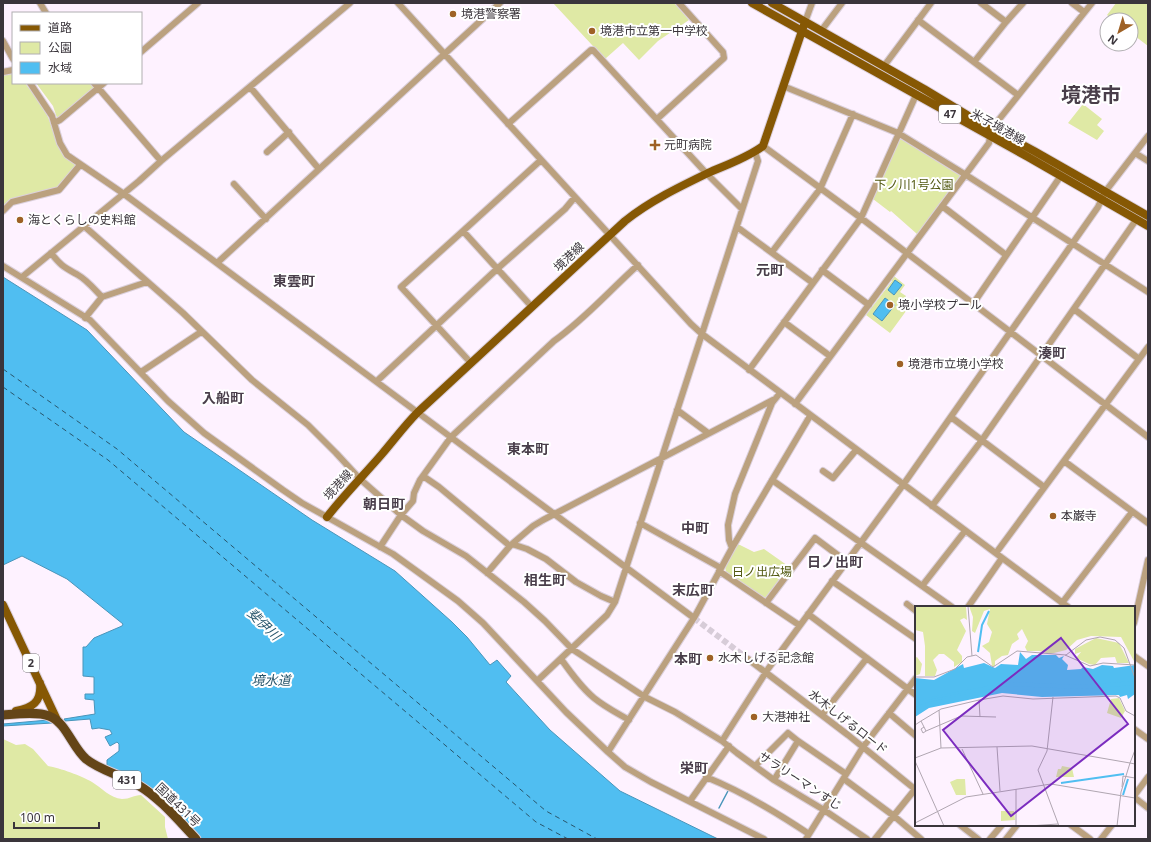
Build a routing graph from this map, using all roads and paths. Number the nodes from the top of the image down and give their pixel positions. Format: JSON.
{"nodes":[{"id":1,"x":40,"y":3,"type":"edge"},
{"id":2,"x":198,"y":3,"type":"edge"},
{"id":3,"x":350,"y":3,"type":"edge"},
{"id":4,"x":398,"y":3,"type":"edge"},
{"id":5,"x":500,"y":3,"type":"edge"},
{"id":6,"x":679,"y":3,"type":"edge"},
{"id":7,"x":752,"y":3,"type":"edge"},
{"id":8,"x":772,"y":3,"type":"edge"},
{"id":9,"x":812,"y":3,"type":"edge"},
{"id":10,"x":842,"y":3,"type":"edge"},
{"id":11,"x":931,"y":3,"type":"edge"},
{"id":12,"x":981,"y":3,"type":"edge"},
{"id":13,"x":1023,"y":3,"type":"edge"},
{"id":14,"x":1072,"y":3,"type":"edge"},
{"id":15,"x":1092,"y":3,"type":"edge"},
{"id":16,"x":45,"y":12,"type":"edge"},
{"id":17,"x":1084,"y":12,"type":"junction"},
{"id":18,"x":918,"y":20,"type":"junction"},
{"id":19,"x":805,"y":22,"type":"junction"},
{"id":20,"x":1006,"y":22,"type":"junction"},
{"id":21,"x":801,"y":31,"type":"junction"},
{"id":22,"x":821,"y":31,"type":"junction"},
{"id":23,"x":3,"y":41,"type":"edge"},
{"id":24,"x":142,"y":51,"type":"edge"},
{"id":25,"x":444,"y":54,"type":"junction"},
{"id":26,"x":12,"y":57,"type":"edge"},
{"id":27,"x":974,"y":62,"type":"junction"},
{"id":28,"x":884,"y":66,"type":"junction"},
{"id":29,"x":31,"y":84,"type":"edge"},
{"id":30,"x":96,"y":85,"type":"edge"},
{"id":31,"x":783,"y":86,"type":"junction"},
{"id":32,"x":250,"y":87,"type":"junction"},
{"id":33,"x":1018,"y":95,"type":"junction"},
{"id":34,"x":916,"y":96,"type":"junction"},
{"id":35,"x":853,"y":114,"type":"junction"},
{"id":36,"x":657,"y":119,"type":"junction"},
{"id":37,"x":54,"y":123,"type":"junction"},
{"id":38,"x":508,"y":124,"type":"junction"},
{"id":39,"x":289,"y":132,"type":"junction"},
{"id":40,"x":991,"y":132,"type":"junction"},
{"id":41,"x":898,"y":133,"type":"junction"},
{"id":42,"x":1148,"y":136,"type":"edge"},
{"id":43,"x":763,"y":146,"type":"junction"},
{"id":44,"x":267,"y":152,"type":"dead end"},
{"id":45,"x":755,"y":152,"type":"junction"},
{"id":46,"x":1135,"y":153,"type":"junction"},
{"id":47,"x":541,"y":160,"type":"junction"},
{"id":48,"x":161,"y":161,"type":"junction"},
{"id":49,"x":1148,"y":161,"type":"edge"},
{"id":50,"x":80,"y":165,"type":"junction"},
{"id":51,"x":319,"y":168,"type":"junction"},
{"id":52,"x":707,"y":174,"type":"junction"},
{"id":53,"x":966,"y":175,"type":"junction"},
{"id":54,"x":1060,"y":177,"type":"junction"},
{"id":55,"x":234,"y":184,"type":"dead end"},
{"id":56,"x":820,"y":189,"type":"junction"},
{"id":57,"x":1105,"y":192,"type":"junction"},
{"id":58,"x":124,"y":194,"type":"junction"},
{"id":59,"x":575,"y":197,"type":"junction"},
{"id":60,"x":1102,"y":200,"type":"junction"},
{"id":61,"x":942,"y":206,"type":"junction"},
{"id":62,"x":742,"y":209,"type":"junction"},
{"id":63,"x":3,"y":212,"type":"edge"},
{"id":64,"x":1148,"y":216,"type":"edge"},
{"id":65,"x":860,"y":218,"type":"junction"},
{"id":66,"x":1032,"y":218,"type":"junction"},
{"id":67,"x":266,"y":219,"type":"junction"},
{"id":68,"x":1136,"y":220,"type":"junction"},
{"id":69,"x":84,"y":226,"type":"junction"},
{"id":70,"x":1148,"y":226,"type":"edge"},
{"id":71,"x":737,"y":227,"type":"junction"},
{"id":72,"x":462,"y":231,"type":"junction"},
{"id":73,"x":611,"y":235,"type":"junction"},
{"id":74,"x":1073,"y":243,"type":"junction"},
{"id":75,"x":772,"y":252,"type":"junction"},
{"id":76,"x":51,"y":253,"type":"junction"},
{"id":77,"x":906,"y":254,"type":"junction"},
{"id":78,"x":1006,"y":255,"type":"junction"},
{"id":79,"x":217,"y":263,"type":"junction"},
{"id":80,"x":1105,"y":264,"type":"junction"},
{"id":81,"x":638,"y":265,"type":"junction"},
{"id":82,"x":3,"y":266,"type":"edge"},
{"id":83,"x":497,"y":269,"type":"junction"},
{"id":84,"x":822,"y":270,"type":"junction"},
{"id":85,"x":22,"y":278,"type":"junction"},
{"id":86,"x":147,"y":282,"type":"junction"},
{"id":87,"x":813,"y":283,"type":"junction"},
{"id":88,"x":1148,"y":292,"type":"edge"},
{"id":89,"x":102,"y":297,"type":"junction"},
{"id":90,"x":972,"y":304,"type":"junction"},
{"id":91,"x":869,"y":305,"type":"junction"},
{"id":92,"x":532,"y":307,"type":"junction"},
{"id":93,"x":1074,"y":309,"type":"junction"},
{"id":94,"x":85,"y":318,"type":"junction"},
{"id":95,"x":784,"y":322,"type":"junction"},
{"id":96,"x":436,"y":326,"type":"junction"},
{"id":97,"x":201,"y":332,"type":"junction"},
{"id":98,"x":1010,"y":332,"type":"junction"},
{"id":99,"x":702,"y":334,"type":"junction"},
{"id":100,"x":1148,"y":347,"type":"edge"},
{"id":101,"x":830,"y":356,"type":"junction"},
{"id":102,"x":1041,"y":356,"type":"junction"},
{"id":103,"x":1139,"y":359,"type":"junction"},
{"id":104,"x":471,"y":363,"type":"junction"},
{"id":105,"x":749,"y":370,"type":"junction"},
{"id":106,"x":141,"y":372,"type":"junction"},
{"id":107,"x":377,"y":381,"type":"junction"},
{"id":108,"x":780,"y":393,"type":"junction"},
{"id":109,"x":774,"y":400,"type":"junction"},
{"id":110,"x":795,"y":404,"type":"junction"},
{"id":111,"x":1107,"y":405,"type":"junction"},
{"id":112,"x":678,"y":410,"type":"junction"},
{"id":113,"x":418,"y":412,"type":"junction"},
{"id":114,"x":810,"y":416,"type":"junction"},
{"id":115,"x":951,"y":417,"type":"junction"},
{"id":116,"x":708,"y":433,"type":"junction"},
{"id":117,"x":451,"y":436,"type":"junction"},
{"id":118,"x":1148,"y":437,"type":"edge"},
{"id":119,"x":982,"y":440,"type":"junction"},
{"id":120,"x":856,"y":450,"type":"junction"},
{"id":121,"x":662,"y":457,"type":"junction"},
{"id":122,"x":1064,"y":462,"type":"junction"},
{"id":123,"x":823,"y":471,"type":"dead end"},
{"id":124,"x":423,"y":476,"type":"junction"},
{"id":125,"x":360,"y":479,"type":"junction"},
{"id":126,"x":772,"y":480,"type":"junction"},
{"id":127,"x":903,"y":485,"type":"junction"},
{"id":128,"x":1044,"y":487,"type":"junction"},
{"id":129,"x":932,"y":506,"type":"junction"},
{"id":130,"x":1132,"y":512,"type":"junction"},
{"id":131,"x":554,"y":514,"type":"junction"},
{"id":132,"x":401,"y":515,"type":"junction"},
{"id":133,"x":327,"y":516,"type":"junction"},
{"id":134,"x":640,"y":523,"type":"junction"},
{"id":135,"x":1148,"y":523,"type":"edge"},
{"id":136,"x":965,"y":531,"type":"junction"},
{"id":137,"x":861,"y":542,"type":"junction"},
{"id":138,"x":511,"y":545,"type":"junction"},
{"id":139,"x":380,"y":547,"type":"junction"},
{"id":140,"x":732,"y":548,"type":"junction"},
{"id":141,"x":996,"y":553,"type":"junction"},
{"id":142,"x":1002,"y":558,"type":"junction"},
{"id":143,"x":1148,"y":560,"type":"edge"},
{"id":144,"x":847,"y":562,"type":"junction"},
{"id":145,"x":626,"y":568,"type":"junction"},
{"id":146,"x":720,"y":570,"type":"junction"},
{"id":147,"x":487,"y":572,"type":"junction"},
{"id":148,"x":832,"y":582,"type":"junction"},
{"id":149,"x":922,"y":586,"type":"junction"},
{"id":150,"x":615,"y":602,"type":"junction"},
{"id":151,"x":766,"y":604,"type":"junction"},
{"id":152,"x":907,"y":604,"type":"dead end"},
{"id":153,"x":3,"y":605,"type":"edge"},
{"id":154,"x":1065,"y":605,"type":"edge"},
{"id":155,"x":951,"y":606,"type":"edge"},
{"id":156,"x":969,"y":606,"type":"edge"},
{"id":157,"x":915,"y":610,"type":"edge"},
{"id":158,"x":808,"y":614,"type":"junction"},
{"id":159,"x":694,"y":618,"type":"junction"},
{"id":160,"x":1135,"y":618,"type":"edge"},
{"id":161,"x":799,"y":626,"type":"junction"},
{"id":162,"x":915,"y":638,"type":"edge"},
{"id":163,"x":572,"y":648,"type":"junction"},
{"id":164,"x":1135,"y":657,"type":"edge"},
{"id":165,"x":867,"y":658,"type":"junction"},
{"id":166,"x":561,"y":659,"type":"junction"},
{"id":167,"x":748,"y":659,"type":"tunnel mouth"},
{"id":168,"x":1148,"y":666,"type":"edge"},
{"id":169,"x":766,"y":672,"type":"junction"},
{"id":170,"x":915,"y":679,"type":"edge"},
{"id":171,"x":39,"y":680,"type":"junction"},
{"id":172,"x":537,"y":681,"type":"junction"},
{"id":173,"x":908,"y":689,"type":"junction"},
{"id":174,"x":915,"y":694,"type":"edge"},
{"id":175,"x":645,"y":697,"type":"junction"},
{"id":176,"x":48,"y":700,"type":"junction"},
{"id":177,"x":889,"y":713,"type":"junction"},
{"id":178,"x":3,"y":714,"type":"edge"},
{"id":179,"x":40,"y":714,"type":"junction"},
{"id":180,"x":822,"y":715,"type":"junction"},
{"id":181,"x":629,"y":720,"type":"junction"},
{"id":182,"x":58,"y":722,"type":"junction"},
{"id":183,"x":1135,"y":730,"type":"edge"},
{"id":184,"x":915,"y":735,"type":"edge"},
{"id":185,"x":1148,"y":739,"type":"edge"},
{"id":186,"x":722,"y":741,"type":"junction"},
{"id":187,"x":798,"y":741,"type":"junction"},
{"id":188,"x":729,"y":746,"type":"junction"},
{"id":189,"x":863,"y":748,"type":"junction"},
{"id":190,"x":608,"y":752,"type":"junction"},
{"id":191,"x":755,"y":766,"type":"junction"},
{"id":192,"x":845,"y":776,"type":"junction"},
{"id":193,"x":706,"y":777,"type":"junction"},
{"id":194,"x":1148,"y":778,"type":"edge"},
{"id":195,"x":774,"y":780,"type":"junction"},
{"id":196,"x":915,"y":788,"type":"edge"},
{"id":197,"x":915,"y":790,"type":"edge"},
{"id":198,"x":1135,"y":796,"type":"edge"},
{"id":199,"x":1135,"y":798,"type":"edge"},
{"id":200,"x":690,"y":802,"type":"junction"},
{"id":201,"x":1148,"y":808,"type":"edge"},
{"id":202,"x":824,"y":810,"type":"junction"},
{"id":203,"x":894,"y":816,"type":"junction"},
{"id":204,"x":963,"y":826,"type":"edge"},
{"id":205,"x":1001,"y":826,"type":"edge"},
{"id":206,"x":1016,"y":826,"type":"edge"},
{"id":207,"x":1072,"y":826,"type":"edge"},
{"id":208,"x":1111,"y":826,"type":"edge"},
{"id":209,"x":808,"y":836,"type":"edge"},
{"id":210,"x":196,"y":839,"type":"edge"},
{"id":211,"x":764,"y":839,"type":"edge"},
{"id":212,"x":867,"y":839,"type":"edge"},
{"id":213,"x":875,"y":839,"type":"edge"},
{"id":214,"x":921,"y":839,"type":"edge"},
{"id":215,"x":978,"y":839,"type":"edge"},
{"id":216,"x":990,"y":839,"type":"edge"},
{"id":217,"x":1006,"y":839,"type":"edge"},
{"id":218,"x":1090,"y":839,"type":"edge"},
{"id":219,"x":1101,"y":839,"type":"edge"}],
"edges":[{"from":1,"to":16,"type":"street"},
{"from":2,"to":24,"type":"street"},
{"from":3,"to":32,"type":"street"},
{"from":4,"to":25,"type":"street"},
{"from":5,"to":25,"type":"street"},
{"from":6,"to":36,"type":"street"},
{"from":7,"to":21,"type":"main road","name":"米子境港線","number":"47"},
{"from":8,"to":19,"type":"main road","name":"米子境港線","number":"47"},
{"from":9,"to":19,"type":"street"},
{"from":10,"to":22,"type":"street"},
{"from":11,"to":18,"type":"street"},
{"from":12,"to":20,"type":"street"},
{"from":13,"to":20,"type":"street"},
{"from":14,"to":17,"type":"street"},
{"from":15,"to":17,"type":"street"},
{"from":17,"to":33,"type":"street"},
{"from":18,"to":27,"type":"street"},
{"from":18,"to":28,"type":"street"},
{"from":19,"to":21,"type":"main road"},
{"from":19,"to":22,"type":"main road","name":"米子境港線","number":"47"},
{"from":20,"to":27,"type":"street"},
{"from":21,"to":31,"type":"main road"},
{"from":21,"to":34,"type":"main road","name":"米子境港線","number":"47"},
{"from":22,"to":28,"type":"main road","name":"米子境港線","number":"47"},
{"from":23,"to":26,"type":"street"},
{"from":25,"to":38,"type":"street"},
{"from":25,"to":51,"type":"street"},
{"from":27,"to":33,"type":"street"},
{"from":28,"to":40,"type":"main road","name":"米子境港線","number":"47"},
{"from":29,"to":37,"type":"street"},
{"from":30,"to":37,"type":"street"},
{"from":30,"to":48,"type":"street"},
{"from":31,"to":35,"type":"street"},
{"from":31,"to":43,"type":"main road"},
{"from":32,"to":39,"type":"street"},
{"from":32,"to":48,"type":"street"},
{"from":33,"to":40,"type":"street"},
{"from":34,"to":40,"type":"main road","name":"米子境港線","number":"47"},
{"from":34,"to":41,"type":"street"},
{"from":35,"to":41,"type":"street"},
{"from":35,"to":56,"type":"street"},
{"from":36,"to":38,"type":"street"},
{"from":36,"to":52,"type":"street"},
{"from":37,"to":50,"type":"street"},
{"from":38,"to":47,"type":"street"},
{"from":39,"to":44,"type":"street"},
{"from":39,"to":51,"type":"street"},
{"from":40,"to":53,"type":"street"},
{"from":40,"to":54,"type":"main road","name":"米子境港線","number":"47"},
{"from":40,"to":57,"type":"main road","name":"米子境港線","number":"47"},
{"from":41,"to":53,"type":"street"},
{"from":41,"to":65,"type":"street"},
{"from":42,"to":46,"type":"street"},
{"from":43,"to":45,"type":"main road","name":"境港線"},
{"from":43,"to":56,"type":"street"},
{"from":45,"to":52,"type":"main road","name":"境港線"},
{"from":45,"to":62,"type":"street"},
{"from":46,"to":49,"type":"street"},
{"from":46,"to":57,"type":"street"},
{"from":47,"to":59,"type":"street"},
{"from":47,"to":72,"type":"street"},
{"from":48,"to":58,"type":"street"},
{"from":50,"to":58,"type":"street"},
{"from":50,"to":63,"type":"street"},
{"from":51,"to":67,"type":"street"},
{"from":52,"to":62,"type":"street"},
{"from":52,"to":73,"type":"main road","name":"境港線"},
{"from":53,"to":61,"type":"street"},
{"from":53,"to":66,"type":"street"},
{"from":54,"to":60,"type":"main road","name":"米子境港線","number":"47"},
{"from":54,"to":66,"type":"street"},
{"from":55,"to":67,"type":"street"},
{"from":56,"to":65,"type":"street"},
{"from":56,"to":75,"type":"street"},
{"from":57,"to":60,"type":"street"},
{"from":57,"to":64,"type":"main road","name":"米子境港線","number":"47"},
{"from":58,"to":69,"type":"street"},
{"from":58,"to":79,"type":"street"},
{"from":59,"to":73,"type":"street"},
{"from":59,"to":83,"type":"street"},
{"from":60,"to":68,"type":"main road","name":"米子境港線","number":"47"},
{"from":60,"to":74,"type":"street"},
{"from":61,"to":77,"type":"street"},
{"from":61,"to":78,"type":"street"},
{"from":62,"to":71,"type":"street"},
{"from":65,"to":77,"type":"street"},
{"from":65,"to":84,"type":"street"},
{"from":66,"to":74,"type":"street"},
{"from":66,"to":78,"type":"street"},
{"from":67,"to":79,"type":"street"},
{"from":68,"to":70,"type":"main road","name":"米子境港線","number":"47"},
{"from":68,"to":80,"type":"street"},
{"from":69,"to":76,"type":"street"},
{"from":69,"to":86,"type":"street","name":"サラリーマンすじ"},
{"from":71,"to":75,"type":"street"},
{"from":71,"to":99,"type":"street"},
{"from":72,"to":83,"type":"street"},
{"from":72,"to":96,"type":"street"},
{"from":73,"to":81,"type":"street"},
{"from":73,"to":92,"type":"main road","name":"境港線"},
{"from":74,"to":80,"type":"street"},
{"from":74,"to":98,"type":"street"},
{"from":75,"to":87,"type":"street"},
{"from":76,"to":85,"type":"street"},
{"from":76,"to":89,"type":"street"},
{"from":77,"to":90,"type":"street"},
{"from":77,"to":91,"type":"street"},
{"from":78,"to":90,"type":"street"},
{"from":79,"to":107,"type":"street"},
{"from":80,"to":88,"type":"street"},
{"from":80,"to":93,"type":"street"},
{"from":81,"to":99,"type":"street"},
{"from":81,"to":117,"type":"street"},
{"from":82,"to":85,"type":"street"},
{"from":83,"to":92,"type":"street"},
{"from":83,"to":96,"type":"street"},
{"from":84,"to":87,"type":"street"},
{"from":84,"to":91,"type":"street"},
{"from":85,"to":94,"type":"street"},
{"from":86,"to":89,"type":"street"},
{"from":86,"to":97,"type":"street","name":"サラリーマンすじ"},
{"from":87,"to":95,"type":"street"},
{"from":89,"to":94,"type":"street"},
{"from":90,"to":98,"type":"street"},
{"from":91,"to":101,"type":"street"},
{"from":92,"to":104,"type":"main road","name":"境港線"},
{"from":93,"to":102,"type":"street"},
{"from":93,"to":103,"type":"street"},
{"from":94,"to":106,"type":"street"},
{"from":95,"to":101,"type":"street"},
{"from":95,"to":105,"type":"street"},
{"from":96,"to":104,"type":"street"},
{"from":96,"to":107,"type":"street"},
{"from":97,"to":106,"type":"street"},
{"from":97,"to":125,"type":"street","name":"サラリーマンすじ"},
{"from":98,"to":102,"type":"street"},
{"from":98,"to":115,"type":"street"},
{"from":99,"to":105,"type":"street"},
{"from":99,"to":112,"type":"street"},
{"from":100,"to":103,"type":"street"},
{"from":101,"to":110,"type":"street"},
{"from":102,"to":111,"type":"street"},
{"from":102,"to":119,"type":"street"},
{"from":103,"to":111,"type":"street"},
{"from":104,"to":113,"type":"main road","name":"境港線"},
{"from":105,"to":108,"type":"street"},
{"from":106,"to":133,"type":"street"},
{"from":107,"to":113,"type":"street"},
{"from":108,"to":109,"type":"street"},
{"from":108,"to":110,"type":"street"},
{"from":109,"to":116,"type":"street"},
{"from":109,"to":140,"type":"street"},
{"from":110,"to":114,"type":"street"},
{"from":111,"to":118,"type":"street"},
{"from":111,"to":122,"type":"street"},
{"from":112,"to":116,"type":"street"},
{"from":112,"to":121,"type":"street"},
{"from":113,"to":117,"type":"street"},
{"from":113,"to":125,"type":"main road","name":"境港線"},
{"from":114,"to":120,"type":"street"},
{"from":114,"to":126,"type":"street"},
{"from":115,"to":119,"type":"street"},
{"from":115,"to":127,"type":"street"},
{"from":116,"to":121,"type":"street"},
{"from":117,"to":124,"type":"street"},
{"from":117,"to":131,"type":"street"},
{"from":119,"to":128,"type":"street"},
{"from":119,"to":129,"type":"street"},
{"from":120,"to":123,"type":"street"},
{"from":120,"to":127,"type":"street"},
{"from":121,"to":131,"type":"street"},
{"from":121,"to":134,"type":"street"},
{"from":122,"to":128,"type":"street"},
{"from":122,"to":130,"type":"street"},
{"from":124,"to":132,"type":"street"},
{"from":124,"to":138,"type":"street"},
{"from":125,"to":132,"type":"street","name":"サラリーマンすじ"},
{"from":125,"to":133,"type":"main road","name":"境港線"},
{"from":126,"to":137,"type":"street"},
{"from":126,"to":140,"type":"street"},
{"from":127,"to":129,"type":"street"},
{"from":127,"to":137,"type":"street"},
{"from":128,"to":141,"type":"street"},
{"from":129,"to":136,"type":"street"},
{"from":130,"to":135,"type":"street"},
{"from":130,"to":154,"type":"street"},
{"from":131,"to":138,"type":"street"},
{"from":131,"to":145,"type":"street"},
{"from":132,"to":139,"type":"street"},
{"from":132,"to":147,"type":"street","name":"サラリーマンすじ"},
{"from":133,"to":139,"type":"street"},
{"from":134,"to":145,"type":"street"},
{"from":134,"to":146,"type":"street"},
{"from":136,"to":141,"type":"street"},
{"from":136,"to":149,"type":"street"},
{"from":137,"to":144,"type":"street"},
{"from":137,"to":149,"type":"street"},
{"from":138,"to":147,"type":"street"},
{"from":138,"to":150,"type":"street"},
{"from":139,"to":172,"type":"street"},
{"from":140,"to":146,"type":"street"},
{"from":141,"to":142,"type":"street"},
{"from":142,"to":154,"type":"street"},
{"from":142,"to":156,"type":"street"},
{"from":143,"to":160,"type":"street"},
{"from":144,"to":148,"type":"street"},
{"from":144,"to":151,"type":"street"},
{"from":145,"to":150,"type":"street"},
{"from":145,"to":159,"type":"street"},
{"from":146,"to":151,"type":"street"},
{"from":146,"to":159,"type":"street"},
{"from":147,"to":163,"type":"street","name":"サラリーマンすじ"},
{"from":148,"to":158,"type":"street"},
{"from":148,"to":162,"type":"street"},
{"from":149,"to":155,"type":"street"},
{"from":150,"to":163,"type":"street"},
{"from":151,"to":161,"type":"street"},
{"from":152,"to":157,"type":"street"},
{"from":153,"to":171,"type":"main road","number":"2"},
{"from":158,"to":161,"type":"street"},
{"from":158,"to":165,"type":"street"},
{"from":159,"to":175,"type":"street"},
{"from":161,"to":169,"type":"street"},
{"from":163,"to":166,"type":"street"},
{"from":163,"to":175,"type":"street","name":"サラリーマンすじ"},
{"from":164,"to":168,"type":"street"},
{"from":165,"to":173,"type":"street"},
{"from":165,"to":180,"type":"street"},
{"from":166,"to":172,"type":"street"},
{"from":166,"to":181,"type":"street"},
{"from":167,"to":169,"type":"street","name":"水木しげるロード"},
{"from":169,"to":180,"type":"street","name":"水木しげるロード"},
{"from":169,"to":186,"type":"street"},
{"from":170,"to":173,"type":"street"},
{"from":171,"to":176,"type":"main road","number":"2"},
{"from":171,"to":178,"type":"main road"},
{"from":172,"to":190,"type":"street"},
{"from":173,"to":174,"type":"street"},
{"from":173,"to":177,"type":"street"},
{"from":175,"to":181,"type":"street"},
{"from":175,"to":186,"type":"street","name":"サラリーマンすじ"},
{"from":176,"to":179,"type":"main road"},
{"from":176,"to":182,"type":"main road","number":"2"},
{"from":177,"to":184,"type":"street"},
{"from":177,"to":189,"type":"street"},
{"from":178,"to":179,"type":"highway"},
{"from":179,"to":182,"type":"highway"},
{"from":180,"to":189,"type":"street","name":"水木しげるロード"},
{"from":181,"to":190,"type":"street"},
{"from":182,"to":210,"type":"highway","name":"国道431号","number":"431"},
{"from":183,"to":185,"type":"street"},
{"from":186,"to":188,"type":"street","name":"サラリーマンすじ"},
{"from":187,"to":191,"type":"street"},
{"from":187,"to":192,"type":"street"},
{"from":187,"to":195,"type":"street"},
{"from":188,"to":191,"type":"street","name":"サラリーマンすじ"},
{"from":188,"to":193,"type":"street"},
{"from":189,"to":192,"type":"street"},
{"from":189,"to":196,"type":"street","name":"水木しげるロード"},
{"from":190,"to":200,"type":"street"},
{"from":191,"to":195,"type":"street","name":"サラリーマンすじ"},
{"from":192,"to":202,"type":"street"},
{"from":192,"to":203,"type":"street"},
{"from":193,"to":200,"type":"street"},
{"from":193,"to":209,"type":"street"},
{"from":194,"to":198,"type":"street"},
{"from":195,"to":202,"type":"street","name":"サラリーマンすじ"},
{"from":197,"to":203,"type":"street"},
{"from":199,"to":201,"type":"street"},
{"from":200,"to":211,"type":"street"},
{"from":202,"to":209,"type":"street"},
{"from":202,"to":212,"type":"street","name":"サラリーマンすじ"},
{"from":203,"to":213,"type":"street"},
{"from":203,"to":214,"type":"street"},
{"from":204,"to":215,"type":"street"},
{"from":205,"to":216,"type":"street"},
{"from":206,"to":217,"type":"street"},
{"from":207,"to":218,"type":"street"},
{"from":208,"to":219,"type":"street"}]}
